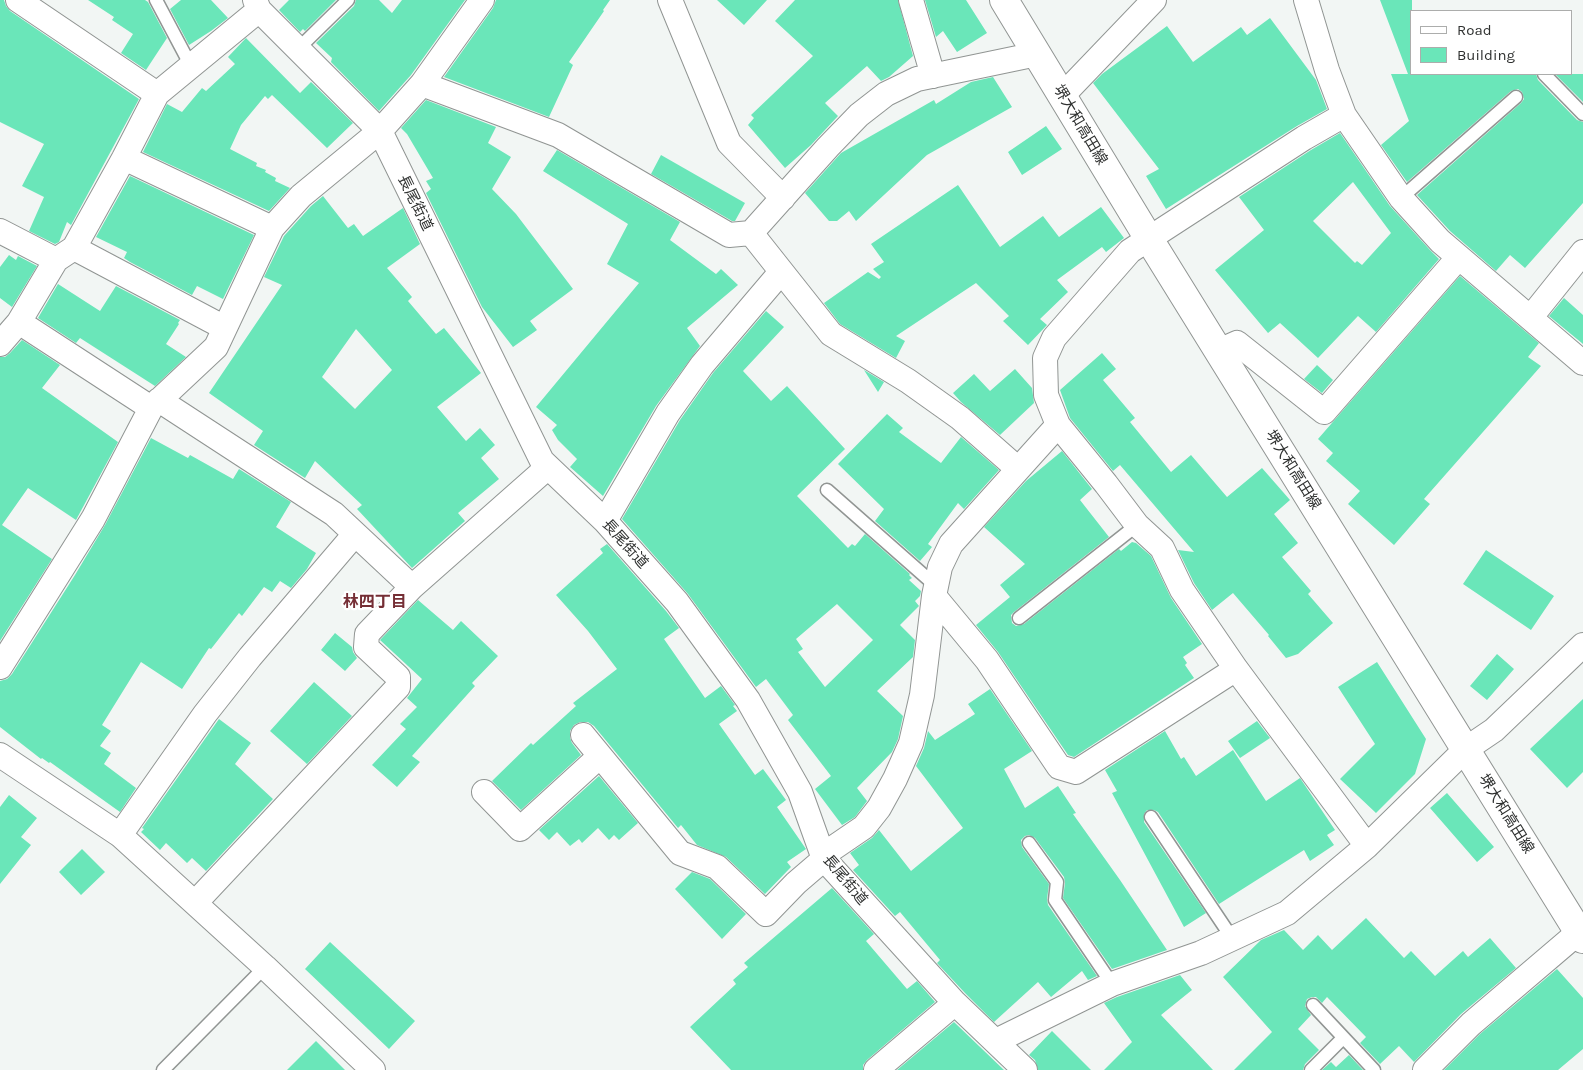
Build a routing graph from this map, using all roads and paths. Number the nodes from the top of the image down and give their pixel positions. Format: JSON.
{"nodes":[{"id":1,"x":18,"y":0,"type":"edge"},
{"id":2,"x":156,"y":0,"type":"edge"},
{"id":3,"x":348,"y":0,"type":"edge"},
{"id":4,"x":482,"y":0,"type":"edge"},
{"id":5,"x":670,"y":0,"type":"edge"},
{"id":6,"x":911,"y":0,"type":"edge"},
{"id":7,"x":1004,"y":0,"type":"edge"},
{"id":8,"x":1154,"y":0,"type":"edge"},
{"id":9,"x":1306,"y":0,"type":"edge"},
{"id":10,"x":257,"y":5,"type":"edge"},
{"id":11,"x":298,"y":49,"type":"junction"},
{"id":12,"x":1037,"y":54,"type":"junction"},
{"id":13,"x":192,"y":66,"type":"junction"},
{"id":14,"x":1545,"y":75,"type":"edge"},
{"id":15,"x":933,"y":76,"type":"junction"},
{"id":16,"x":422,"y":84,"type":"junction"},
{"id":17,"x":157,"y":94,"type":"junction"},
{"id":18,"x":1062,"y":96,"type":"junction"},
{"id":19,"x":1516,"y":97,"type":"dead end"},
{"id":20,"x":1583,"y":114,"type":"edge"},
{"id":21,"x":1344,"y":115,"type":"junction"},
{"id":22,"x":380,"y":131,"type":"junction"},
{"id":23,"x":124,"y":158,"type":"junction"},
{"id":24,"x":783,"y":198,"type":"junction"},
{"id":25,"x":1401,"y":198,"type":"junction"},
{"id":26,"x":272,"y":228,"type":"junction"},
{"id":27,"x":0,"y":231,"type":"edge"},
{"id":28,"x":751,"y":233,"type":"junction"},
{"id":29,"x":1149,"y":239,"type":"junction"},
{"id":30,"x":1583,"y":252,"type":"edge"},
{"id":31,"x":65,"y":254,"type":"junction"},
{"id":32,"x":1459,"y":257,"type":"junction"},
{"id":33,"x":782,"y":272,"type":"junction"},
{"id":34,"x":1531,"y":317,"type":"junction"},
{"id":35,"x":18,"y":322,"type":"junction"},
{"id":36,"x":225,"y":328,"type":"junction"},
{"id":37,"x":0,"y":344,"type":"edge"},
{"id":38,"x":1219,"y":350,"type":"junction"},
{"id":39,"x":1583,"y":363,"type":"edge"},
{"id":40,"x":155,"y":404,"type":"junction"},
{"id":41,"x":1058,"y":425,"type":"junction"},
{"id":42,"x":548,"y":466,"type":"junction"},
{"id":43,"x":1018,"y":469,"type":"junction"},
{"id":44,"x":828,"y":490,"type":"dead end"},
{"id":45,"x":605,"y":521,"type":"junction"},
{"id":46,"x":1137,"y":526,"type":"junction"},
{"id":47,"x":355,"y":534,"type":"junction"},
{"id":48,"x":412,"y":587,"type":"junction"},
{"id":49,"x":935,"y":591,"type":"junction"},
{"id":50,"x":1019,"y":618,"type":"dead end"},
{"id":51,"x":1583,"y":645,"type":"edge"},
{"id":52,"x":0,"y":667,"type":"edge"},
{"id":53,"x":1236,"y":669,"type":"junction"},
{"id":54,"x":583,"y":735,"type":"dead end"},
{"id":55,"x":1466,"y":749,"type":"junction"},
{"id":56,"x":0,"y":755,"type":"edge"},
{"id":57,"x":600,"y":756,"type":"junction"},
{"id":58,"x":484,"y":792,"type":"dead end"},
{"id":59,"x":1151,"y":818,"type":"dead end"},
{"id":60,"x":120,"y":835,"type":"junction"},
{"id":61,"x":1029,"y":842,"type":"dead end"},
{"id":62,"x":1367,"y":846,"type":"junction"},
{"id":63,"x":823,"y":857,"type":"junction"},
{"id":64,"x":195,"y":903,"type":"junction"},
{"id":65,"x":1581,"y":936,"type":"edge"},
{"id":66,"x":1232,"y":938,"type":"junction"},
{"id":67,"x":264,"y":967,"type":"junction"},
{"id":68,"x":1112,"y":984,"type":"junction"},
{"id":69,"x":956,"y":1003,"type":"junction"},
{"id":70,"x":1313,"y":1005,"type":"dead end"},
{"id":71,"x":1343,"y":1038,"type":"junction"},
{"id":72,"x":996,"y":1041,"type":"junction"},
{"id":73,"x":163,"y":1070,"type":"edge"},
{"id":74,"x":373,"y":1070,"type":"edge"},
{"id":75,"x":876,"y":1070,"type":"edge"},
{"id":76,"x":1025,"y":1070,"type":"edge"},
{"id":77,"x":1310,"y":1070,"type":"edge"},
{"id":78,"x":1374,"y":1070,"type":"edge"},
{"id":79,"x":1424,"y":1070,"type":"edge"}],
"edges":[{"from":1,"to":17,"type":"street"},
{"from":2,"to":13,"type":"lane"},
{"from":3,"to":11,"type":"lane"},
{"from":4,"to":16,"type":"street"},
{"from":5,"to":24,"type":"street"},
{"from":6,"to":15,"type":"street"},
{"from":7,"to":12,"type":"main road","name":"堺大和高田線"},
{"from":8,"to":18,"type":"street"},
{"from":9,"to":21,"type":"street"},
{"from":10,"to":11,"type":"street","name":"長尾街道"},
{"from":10,"to":13,"type":"street"},
{"from":11,"to":22,"type":"street","name":"長尾街道"},
{"from":12,"to":15,"type":"street"},
{"from":12,"to":18,"type":"main road","name":"堺大和高田線"},
{"from":13,"to":17,"type":"street"},
{"from":14,"to":20,"type":"lane"},
{"from":15,"to":24,"type":"street"},
{"from":16,"to":22,"type":"street"},
{"from":16,"to":28,"type":"street"},
{"from":17,"to":23,"type":"street"},
{"from":18,"to":29,"type":"main road","name":"堺大和高田線"},
{"from":19,"to":25,"type":"lane"},
{"from":21,"to":25,"type":"street"},
{"from":21,"to":29,"type":"street"},
{"from":22,"to":26,"type":"street"},
{"from":22,"to":42,"type":"street","name":"長尾街道"},
{"from":23,"to":26,"type":"street"},
{"from":23,"to":31,"type":"street"},
{"from":24,"to":28,"type":"street"},
{"from":25,"to":32,"type":"street"},
{"from":26,"to":36,"type":"street"},
{"from":27,"to":31,"type":"street"},
{"from":28,"to":33,"type":"street"},
{"from":29,"to":38,"type":"main road","name":"堺大和高田線"},
{"from":29,"to":41,"type":"street"},
{"from":30,"to":34,"type":"street"},
{"from":31,"to":35,"type":"street"},
{"from":31,"to":36,"type":"street"},
{"from":32,"to":34,"type":"street"},
{"from":32,"to":38,"type":"street"},
{"from":33,"to":43,"type":"street"},
{"from":33,"to":45,"type":"street"},
{"from":34,"to":39,"type":"street"},
{"from":35,"to":37,"type":"street"},
{"from":35,"to":40,"type":"street"},
{"from":36,"to":40,"type":"street"},
{"from":38,"to":55,"type":"main road","name":"堺大和高田線"},
{"from":40,"to":47,"type":"street"},
{"from":40,"to":52,"type":"street"},
{"from":41,"to":43,"type":"street"},
{"from":41,"to":46,"type":"street"},
{"from":42,"to":45,"type":"street","name":"長尾街道"},
{"from":42,"to":48,"type":"street"},
{"from":43,"to":49,"type":"street"},
{"from":44,"to":49,"type":"lane"},
{"from":45,"to":63,"type":"street","name":"長尾街道"},
{"from":46,"to":50,"type":"lane"},
{"from":46,"to":53,"type":"street"},
{"from":47,"to":48,"type":"street"},
{"from":47,"to":60,"type":"street"},
{"from":48,"to":64,"type":"street"},
{"from":49,"to":53,"type":"street"},
{"from":49,"to":63,"type":"street"},
{"from":51,"to":55,"type":"street"},
{"from":53,"to":62,"type":"street"},
{"from":54,"to":57,"type":"street"},
{"from":55,"to":62,"type":"street"},
{"from":55,"to":65,"type":"main road","name":"堺大和高田線"},
{"from":56,"to":60,"type":"street"},
{"from":57,"to":58,"type":"street"},
{"from":57,"to":63,"type":"street"},
{"from":59,"to":66,"type":"lane"},
{"from":60,"to":64,"type":"street"},
{"from":61,"to":68,"type":"lane"},
{"from":62,"to":66,"type":"street"},
{"from":63,"to":69,"type":"street","name":"長尾街道"},
{"from":64,"to":67,"type":"street"},
{"from":65,"to":79,"type":"street"},
{"from":66,"to":68,"type":"street"},
{"from":67,"to":73,"type":"lane"},
{"from":67,"to":74,"type":"street"},
{"from":68,"to":72,"type":"street"},
{"from":69,"to":72,"type":"street","name":"長尾街道"},
{"from":69,"to":75,"type":"street"},
{"from":70,"to":71,"type":"lane"},
{"from":71,"to":77,"type":"lane"},
{"from":71,"to":78,"type":"lane"},
{"from":72,"to":76,"type":"street","name":"長尾街道"}]}
